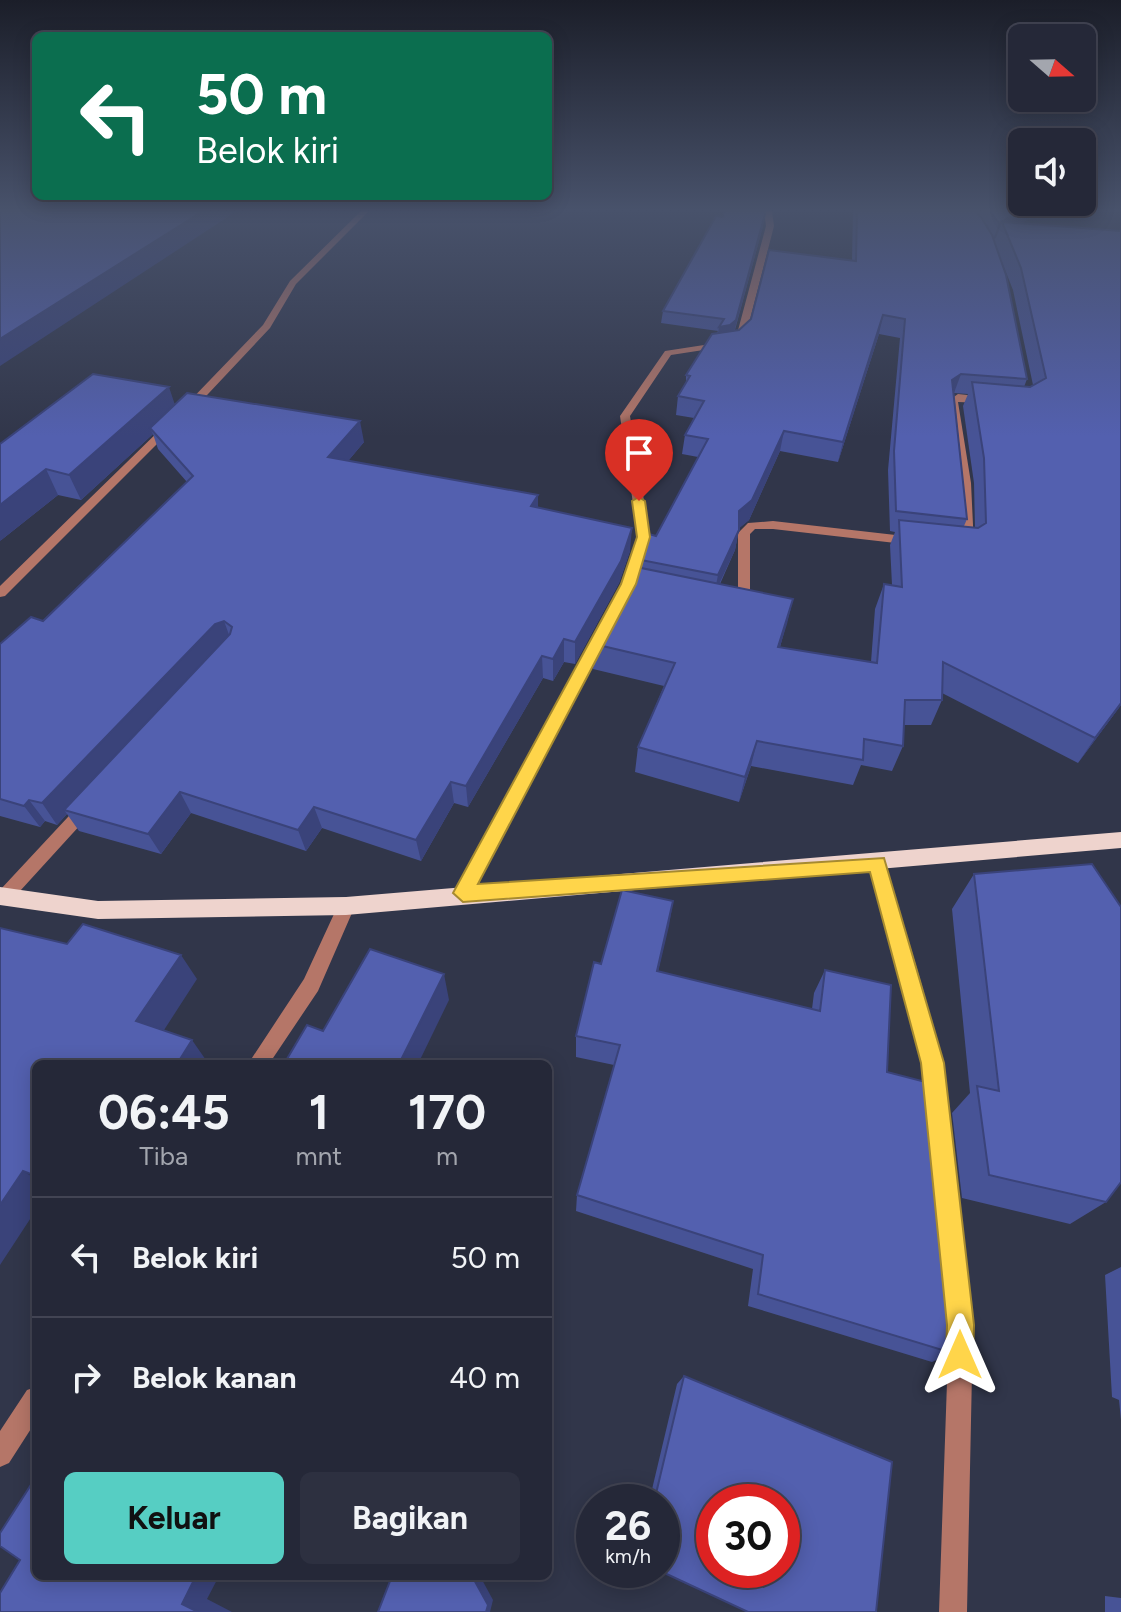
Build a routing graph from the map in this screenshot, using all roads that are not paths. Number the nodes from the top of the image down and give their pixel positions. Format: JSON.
{"nodes":[{"id":1,"x":291,"y":286,"type":"edge"},
{"id":2,"x":754,"y":286,"type":"edge"},
{"id":3,"x":1000,"y":402,"type":"edge"},
{"id":4,"x":926,"y":543,"type":"edge"},
{"id":5,"x":951,"y":546,"type":"edge"},
{"id":6,"x":0,"y":593,"type":"edge"},
{"id":7,"x":723,"y":604,"type":"edge"},
{"id":8,"x":101,"y":792,"type":"edge"},
{"id":9,"x":1121,"y":840,"type":"edge"},
{"id":10,"x":877,"y":864,"type":"junction"},
{"id":11,"x":463,"y":893,"type":"junction"},
{"id":12,"x":2,"y":897,"type":"edge"},
{"id":13,"x":346,"y":906,"type":"junction"},
{"id":14,"x":261,"y":1060,"type":"edge"},
{"id":15,"x":939,"y":1125,"type":"edge"},
{"id":16,"x":949,"y":1217,"type":"edge"},
{"id":17,"x":32,"y":1405,"type":"edge"},
{"id":18,"x":0,"y":1454,"type":"edge"},
{"id":19,"x":953,"y":1612,"type":"edge"}],
"edges":[{"from":1,"to":6,"type":"street"},
{"from":2,"to":11,"type":"street"},
{"from":3,"to":5,"type":"street"},
{"from":4,"to":7,"type":"street"},
{"from":8,"to":12,"type":"street"},
{"from":9,"to":10,"type":"main road"},
{"from":10,"to":11,"type":"main road"},
{"from":10,"to":15,"type":"street"},
{"from":11,"to":13,"type":"main road"},
{"from":12,"to":13,"type":"main road"},
{"from":13,"to":14,"type":"street"},
{"from":16,"to":19,"type":"street"},
{"from":17,"to":18,"type":"street"}]}
